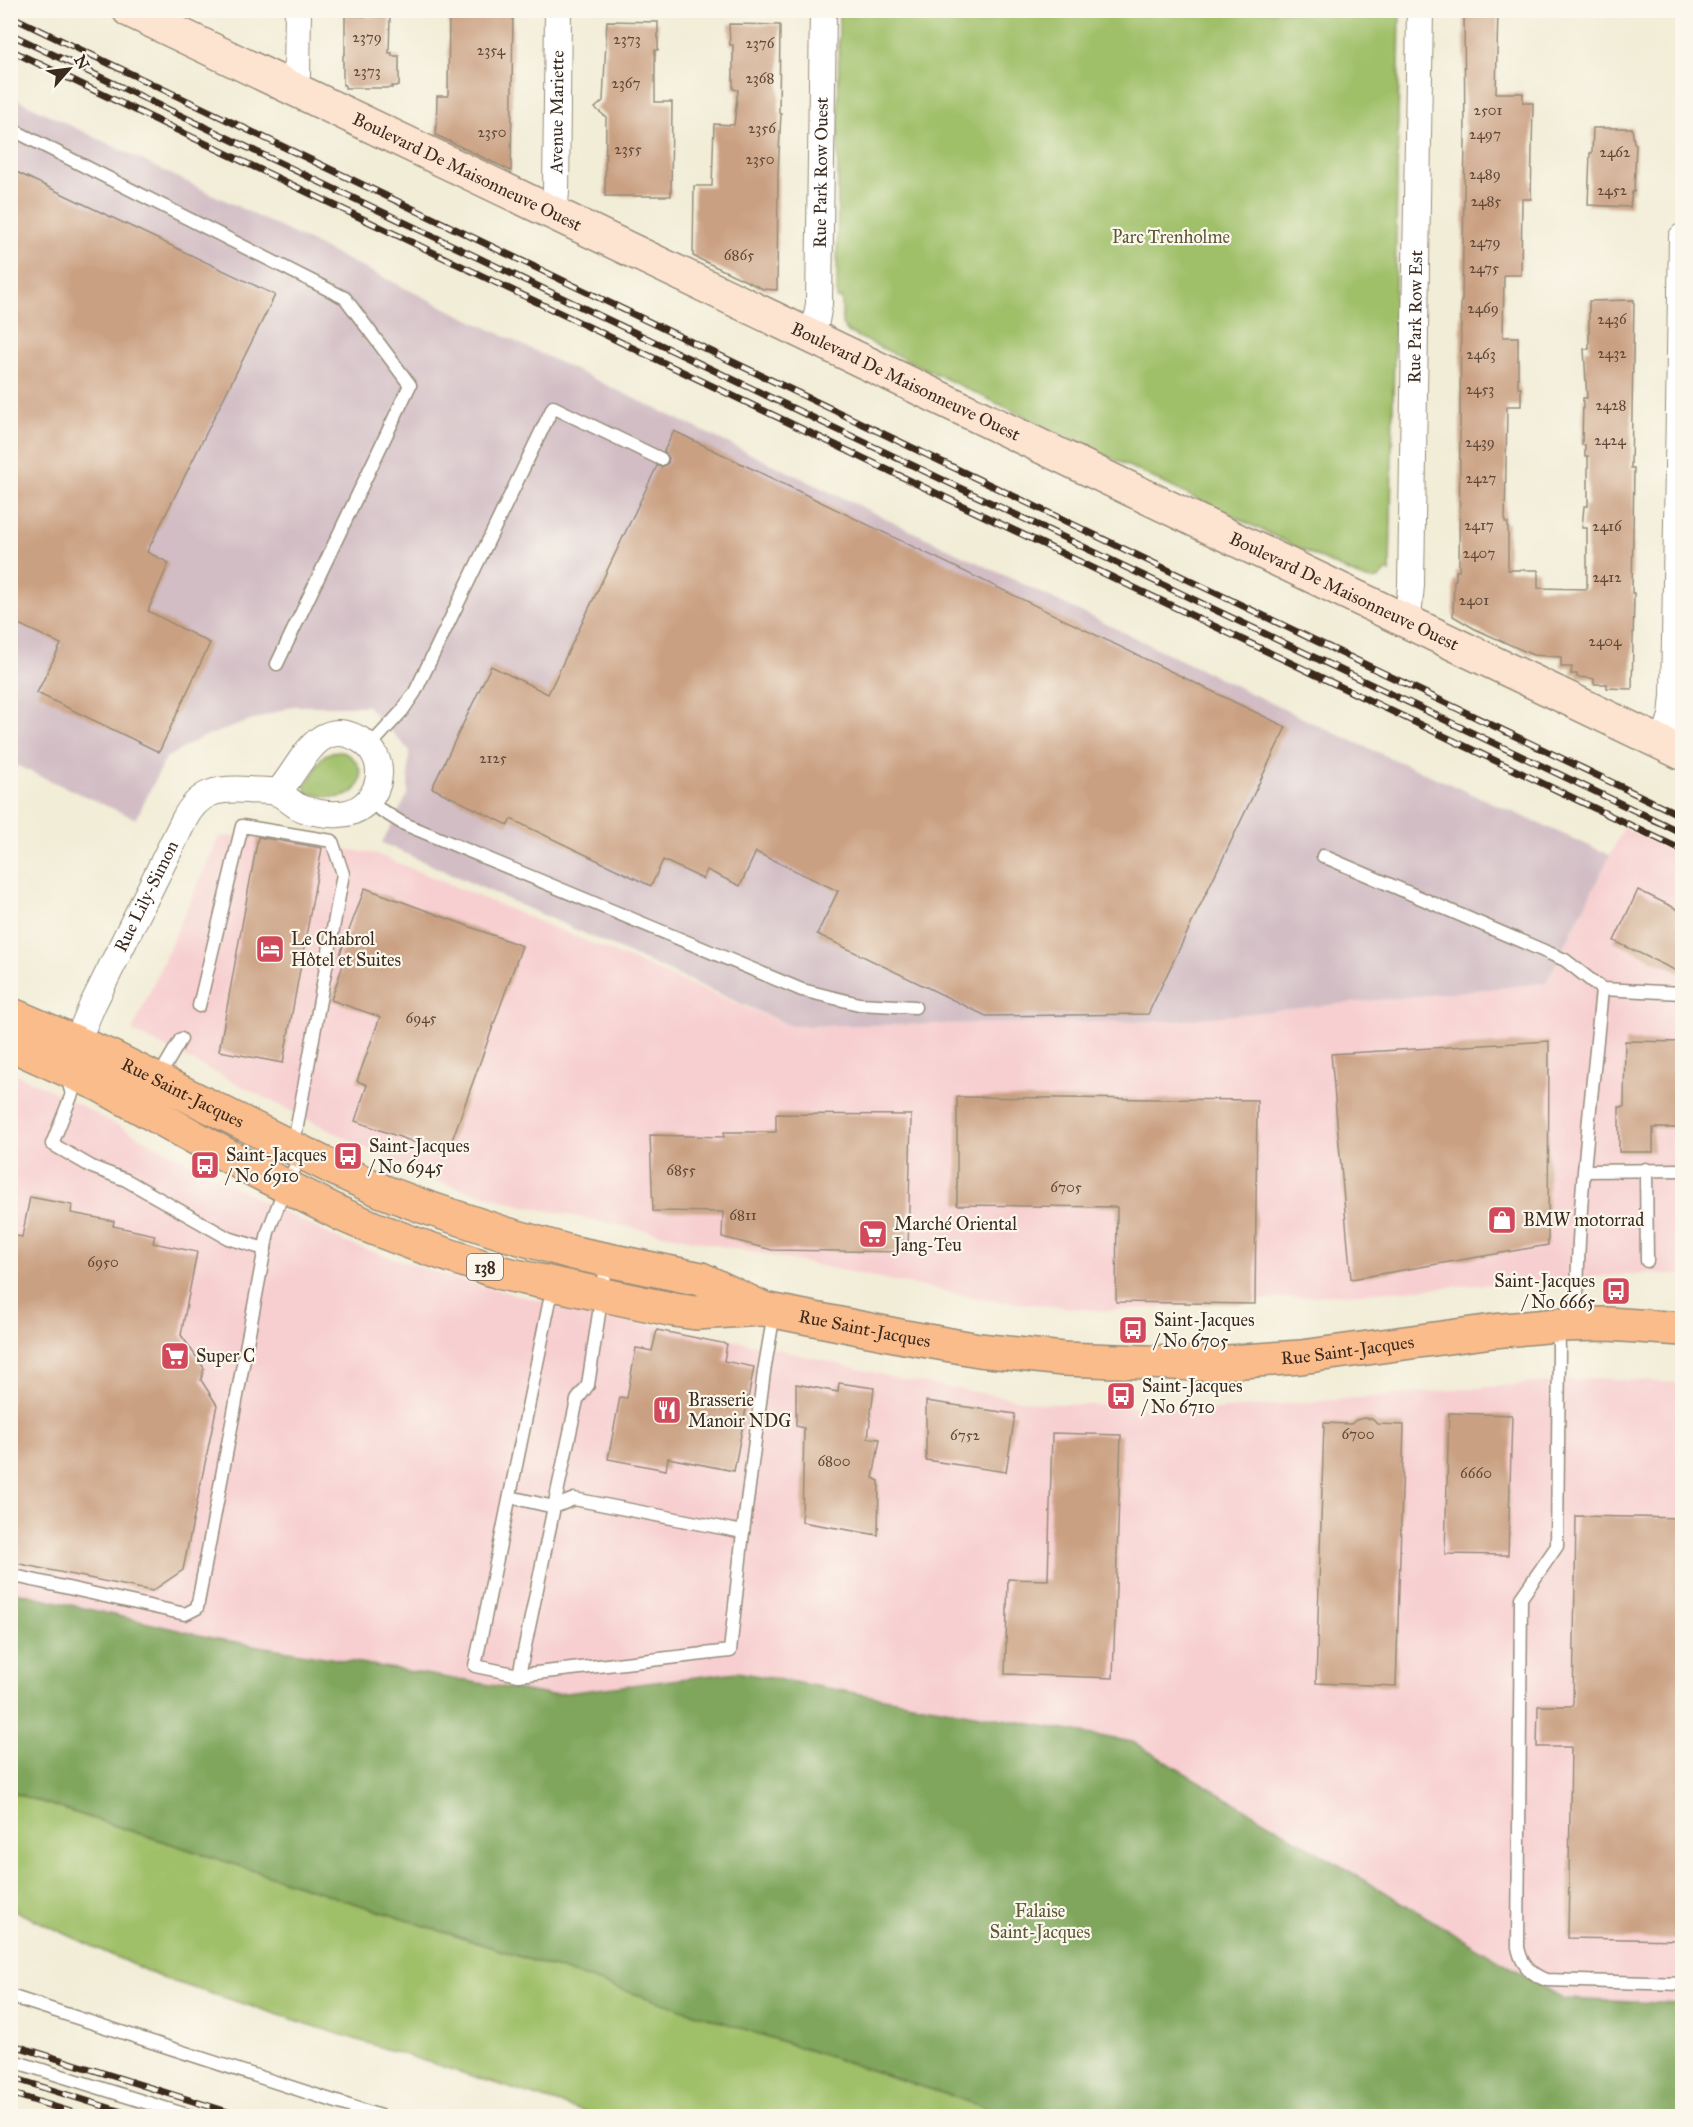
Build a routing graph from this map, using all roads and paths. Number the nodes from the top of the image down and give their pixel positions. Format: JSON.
{"nodes":[{"id":1,"x":129,"y":10,"type":"edge"},
{"id":2,"x":298,"y":10,"type":"edge"},
{"id":3,"x":558,"y":10,"type":"edge"},
{"id":4,"x":823,"y":10,"type":"edge"},
{"id":5,"x":1420,"y":10,"type":"edge"},
{"id":6,"x":293,"y":89,"type":"junction"},
{"id":7,"x":10,"y":138,"type":"edge"},
{"id":8,"x":551,"y":213,"type":"junction"},
{"id":9,"x":1683,"y":237,"type":"edge"},
{"id":10,"x":810,"y":335,"type":"junction"},
{"id":11,"x":661,"y":459,"type":"dead end"},
{"id":12,"x":1405,"y":620,"type":"junction"},
{"id":13,"x":277,"y":664,"type":"dead end"},
{"id":14,"x":369,"y":747,"type":"junction"},
{"id":15,"x":1673,"y":748,"type":"edge"},
{"id":16,"x":277,"y":793,"type":"junction"},
{"id":17,"x":368,"y":802,"type":"junction"},
{"id":18,"x":1323,"y":856,"type":"dead end"},
{"id":19,"x":1602,"y":989,"type":"junction"},
{"id":20,"x":1683,"y":993,"type":"edge"},
{"id":21,"x":199,"y":1005,"type":"dead end"},
{"id":22,"x":915,"y":1007,"type":"dead end"},
{"id":23,"x":10,"y":1014,"type":"edge"},
{"id":24,"x":181,"y":1039,"type":"dead end"},
{"id":25,"x":10,"y":1044,"type":"edge"},
{"id":26,"x":70,"y":1055,"type":"junction"},
{"id":27,"x":157,"y":1080,"type":"junction"},
{"id":28,"x":297,"y":1151,"type":"junction"},
{"id":29,"x":1646,"y":1169,"type":"junction"},
{"id":30,"x":1683,"y":1170,"type":"edge"},
{"id":31,"x":1585,"y":1171,"type":"junction"},
{"id":32,"x":286,"y":1186,"type":"junction"},
{"id":33,"x":265,"y":1249,"type":"junction"},
{"id":34,"x":607,"y":1260,"type":"junction"},
{"id":35,"x":1647,"y":1261,"type":"dead end"},
{"id":36,"x":553,"y":1284,"type":"junction"},
{"id":37,"x":602,"y":1294,"type":"junction"},
{"id":38,"x":769,"y":1310,"type":"junction"},
{"id":39,"x":1567,"y":1325,"type":"junction"},
{"id":40,"x":1683,"y":1329,"type":"edge"},
{"id":41,"x":510,"y":1497,"type":"junction"},
{"id":42,"x":554,"y":1507,"type":"junction"},
{"id":43,"x":743,"y":1532,"type":"junction"},
{"id":44,"x":10,"y":1575,"type":"edge"},
{"id":45,"x":519,"y":1675,"type":"junction"},
{"id":46,"x":1683,"y":1984,"type":"edge"},
{"id":47,"x":10,"y":1996,"type":"edge"},
{"id":48,"x":10,"y":2060,"type":"edge"},
{"id":49,"x":190,"y":2116,"type":"edge"},
{"id":50,"x":380,"y":2116,"type":"edge"}],
"edges":[{"from":1,"to":6,"type":"street","name":"Boulevard De Maisonneuve Ouest"},
{"from":2,"to":6,"type":"street"},
{"from":3,"to":8,"type":"street","name":"Avenue Mariette"},
{"from":4,"to":10,"type":"street","name":"Rue Park Row Ouest"},
{"from":5,"to":12,"type":"street","name":"Rue Park Row Est"},
{"from":6,"to":8,"type":"street","name":"Boulevard De Maisonneuve Ouest"},
{"from":7,"to":13,"type":"lane"},
{"from":8,"to":10,"type":"street","name":"Boulevard De Maisonneuve Ouest"},
{"from":9,"to":15,"type":"street"},
{"from":10,"to":12,"type":"street","name":"Boulevard De Maisonneuve Ouest"},
{"from":11,"to":14,"type":"lane"},
{"from":12,"to":15,"type":"street","name":"Boulevard De Maisonneuve Ouest"},
{"from":14,"to":16,"type":"street"},
{"from":14,"to":17,"type":"street"},
{"from":16,"to":17,"type":"street"},
{"from":16,"to":26,"type":"street","name":"Rue Lily-Simon"},
{"from":17,"to":22,"type":"lane"},
{"from":18,"to":19,"type":"lane"},
{"from":19,"to":20,"type":"lane"},
{"from":19,"to":31,"type":"lane"},
{"from":21,"to":28,"type":"lane"},
{"from":23,"to":26,"type":"main road","name":"Rue Saint-Jacques","number":"138"},
{"from":24,"to":27,"type":"lane"},
{"from":25,"to":26,"type":"main road","name":"Rue Saint-Jacques","number":"138"},
{"from":26,"to":27,"type":"main road","name":"Rue Saint-Jacques","number":"138"},
{"from":26,"to":32,"type":"main road","name":"Rue Saint-Jacques","number":"138"},
{"from":26,"to":33,"type":"lane"},
{"from":27,"to":28,"type":"main road","name":"Rue Saint-Jacques","number":"138"},
{"from":28,"to":32,"type":"lane"},
{"from":28,"to":34,"type":"main road","name":"Rue Saint-Jacques","number":"138"},
{"from":29,"to":30,"type":"lane"},
{"from":29,"to":31,"type":"lane"},
{"from":29,"to":35,"type":"lane"},
{"from":31,"to":39,"type":"lane"},
{"from":32,"to":33,"type":"lane"},
{"from":32,"to":36,"type":"main road","name":"Rue Saint-Jacques","number":"138"},
{"from":33,"to":44,"type":"lane"},
{"from":34,"to":37,"type":"lane"},
{"from":34,"to":38,"type":"main road","name":"Rue Saint-Jacques","number":"138"},
{"from":36,"to":37,"type":"main road","name":"Rue Saint-Jacques","number":"138"},
{"from":36,"to":41,"type":"lane"},
{"from":37,"to":38,"type":"main road","name":"Rue Saint-Jacques","number":"138"},
{"from":37,"to":42,"type":"lane"},
{"from":38,"to":39,"type":"main road","name":"Rue Saint-Jacques","number":"138"},
{"from":38,"to":43,"type":"lane"},
{"from":39,"to":40,"type":"main road","name":"Rue Saint-Jacques","number":"138"},
{"from":39,"to":46,"type":"lane"},
{"from":41,"to":42,"type":"lane"},
{"from":41,"to":45,"type":"lane"},
{"from":42,"to":43,"type":"lane"},
{"from":42,"to":45,"type":"lane"},
{"from":43,"to":45,"type":"lane"},
{"from":47,"to":50,"type":"lane"},
{"from":48,"to":49,"type":"lane"}]}
